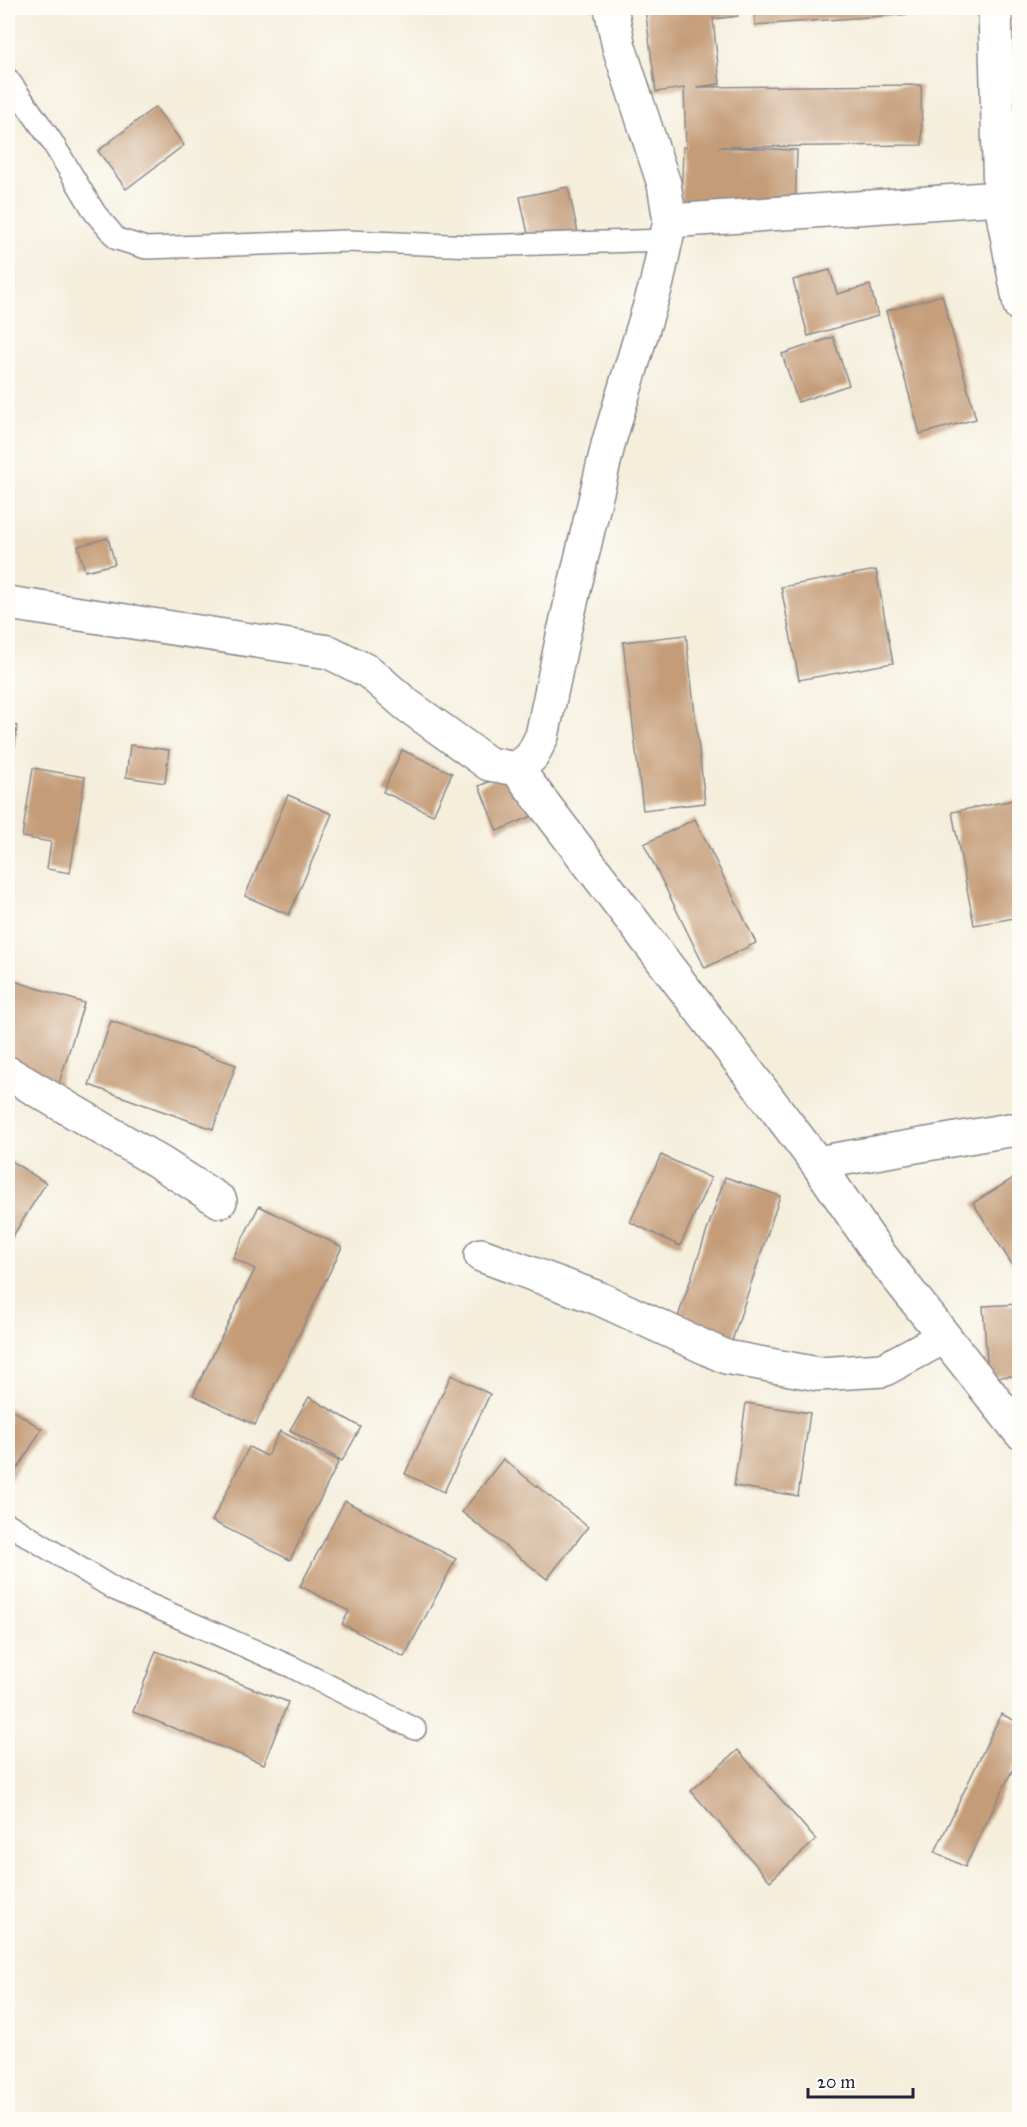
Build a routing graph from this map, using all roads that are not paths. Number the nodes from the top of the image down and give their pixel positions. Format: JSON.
{"nodes":[{"id":1,"x":611,"y":8,"type":"edge"},
{"id":2,"x":995,"y":8,"type":"edge"},
{"id":3,"x":8,"y":79,"type":"edge"},
{"id":4,"x":1000,"y":198,"type":"junction"},
{"id":5,"x":668,"y":230,"type":"junction"},
{"id":6,"x":1020,"y":305,"type":"edge"},
{"id":7,"x":8,"y":603,"type":"edge"},
{"id":8,"x":516,"y":769,"type":"junction"},
{"id":9,"x":8,"y":1073,"type":"edge"},
{"id":10,"x":1020,"y":1131,"type":"edge"},
{"id":11,"x":817,"y":1163,"type":"junction"},
{"id":12,"x":220,"y":1201,"type":"dead end"},
{"id":13,"x":481,"y":1256,"type":"dead end"},
{"id":14,"x":944,"y":1337,"type":"junction"},
{"id":15,"x":1020,"y":1432,"type":"edge"},
{"id":16,"x":8,"y":1524,"type":"edge"},
{"id":17,"x":415,"y":1729,"type":"dead end"}],
"edges":[{"from":1,"to":5,"type":"street"},
{"from":2,"to":4,"type":"street"},
{"from":3,"to":5,"type":"lane"},
{"from":4,"to":5,"type":"street"},
{"from":4,"to":6,"type":"street"},
{"from":5,"to":8,"type":"street"},
{"from":7,"to":8,"type":"street"},
{"from":8,"to":11,"type":"street"},
{"from":9,"to":12,"type":"street"},
{"from":10,"to":11,"type":"street"},
{"from":11,"to":14,"type":"street"},
{"from":13,"to":14,"type":"street"},
{"from":14,"to":15,"type":"street"},
{"from":16,"to":17,"type":"lane"}]}
